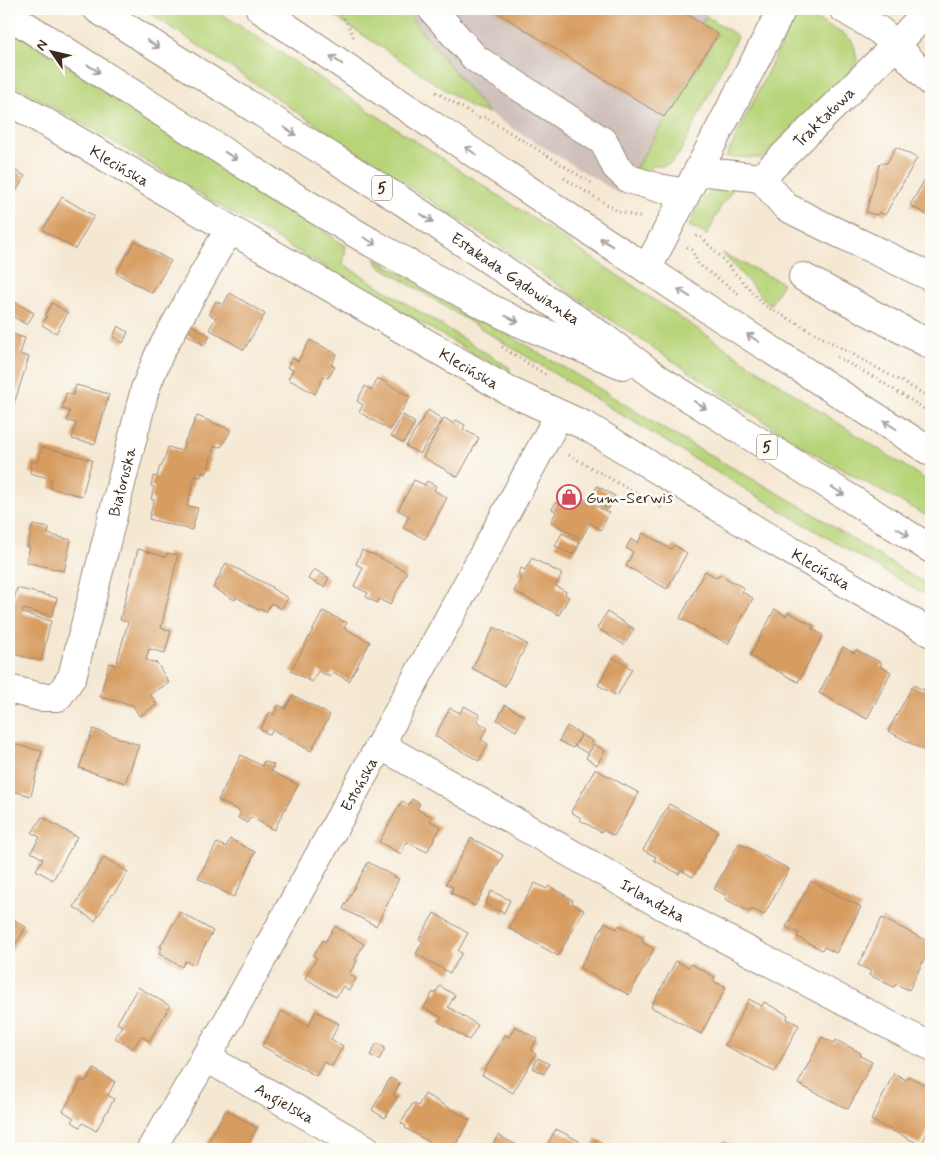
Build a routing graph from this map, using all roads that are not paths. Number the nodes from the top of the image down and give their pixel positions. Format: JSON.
{"nodes":[{"id":1,"x":97,"y":9,"type":"edge"},
{"id":2,"x":260,"y":9,"type":"edge"},
{"id":3,"x":432,"y":9,"type":"edge"},
{"id":4,"x":782,"y":9,"type":"edge"},
{"id":5,"x":844,"y":9,"type":"edge"},
{"id":6,"x":929,"y":9,"type":"edge"},
{"id":7,"x":9,"y":15,"type":"edge"},
{"id":8,"x":896,"y":45,"type":"junction"},
{"id":9,"x":931,"y":82,"type":"edge"},
{"id":10,"x":9,"y":101,"type":"edge"},
{"id":11,"x":761,"y":178,"type":"junction"},
{"id":12,"x":692,"y":182,"type":"junction"},
{"id":13,"x":230,"y":230,"type":"junction"},
{"id":14,"x":647,"y":269,"type":"junction"},
{"id":15,"x":803,"y":277,"type":"dead end"},
{"id":16,"x":931,"y":277,"type":"edge"},
{"id":17,"x":931,"y":345,"type":"edge"},
{"id":18,"x":659,"y":379,"type":"junction"},
{"id":19,"x":559,"y":415,"type":"junction"},
{"id":20,"x":931,"y":452,"type":"edge"},
{"id":21,"x":931,"y":549,"type":"edge"},
{"id":22,"x":931,"y":633,"type":"edge"},
{"id":23,"x":9,"y":689,"type":"edge"},
{"id":24,"x":380,"y":744,"type":"junction"},
{"id":25,"x":931,"y":1046,"type":"edge"},
{"id":26,"x":205,"y":1058,"type":"junction"},
{"id":27,"x":151,"y":1149,"type":"edge"},
{"id":28,"x":366,"y":1149,"type":"edge"}],
"edges":[{"from":1,"to":18,"type":"street","name":"Estakada Gądowianka","number":"5","one_way":true},
{"from":14,"to":2,"type":"street","one_way":true},
{"from":3,"to":12,"type":"street"},
{"from":4,"to":12,"type":"street"},
{"from":5,"to":8,"type":"street"},
{"from":6,"to":8,"type":"street","name":"Traktatowa"},
{"from":7,"to":18,"type":"street","one_way":true},
{"from":8,"to":9,"type":"street"},
{"from":8,"to":11,"type":"street","name":"Traktatowa"},
{"from":10,"to":13,"type":"street","name":"Klecińska"},
{"from":11,"to":12,"type":"street"},
{"from":11,"to":16,"type":"street"},
{"from":12,"to":14,"type":"street"},
{"from":13,"to":19,"type":"street","name":"Klecińska"},
{"from":13,"to":23,"type":"street","name":"Białoruska"},
{"from":20,"to":14,"type":"street","one_way":true},
{"from":15,"to":17,"type":"street"},
{"from":18,"to":21,"type":"street","name":"Estakada Gądowianka","number":"5","one_way":true},
{"from":19,"to":22,"type":"street","name":"Klecińska"},
{"from":19,"to":24,"type":"street","name":"Estońska"},
{"from":24,"to":25,"type":"street","name":"Irlandzka"},
{"from":24,"to":26,"type":"street","name":"Estońska"},
{"from":26,"to":27,"type":"street","name":"Estońska"},
{"from":26,"to":28,"type":"street","name":"Angielska"}]}
